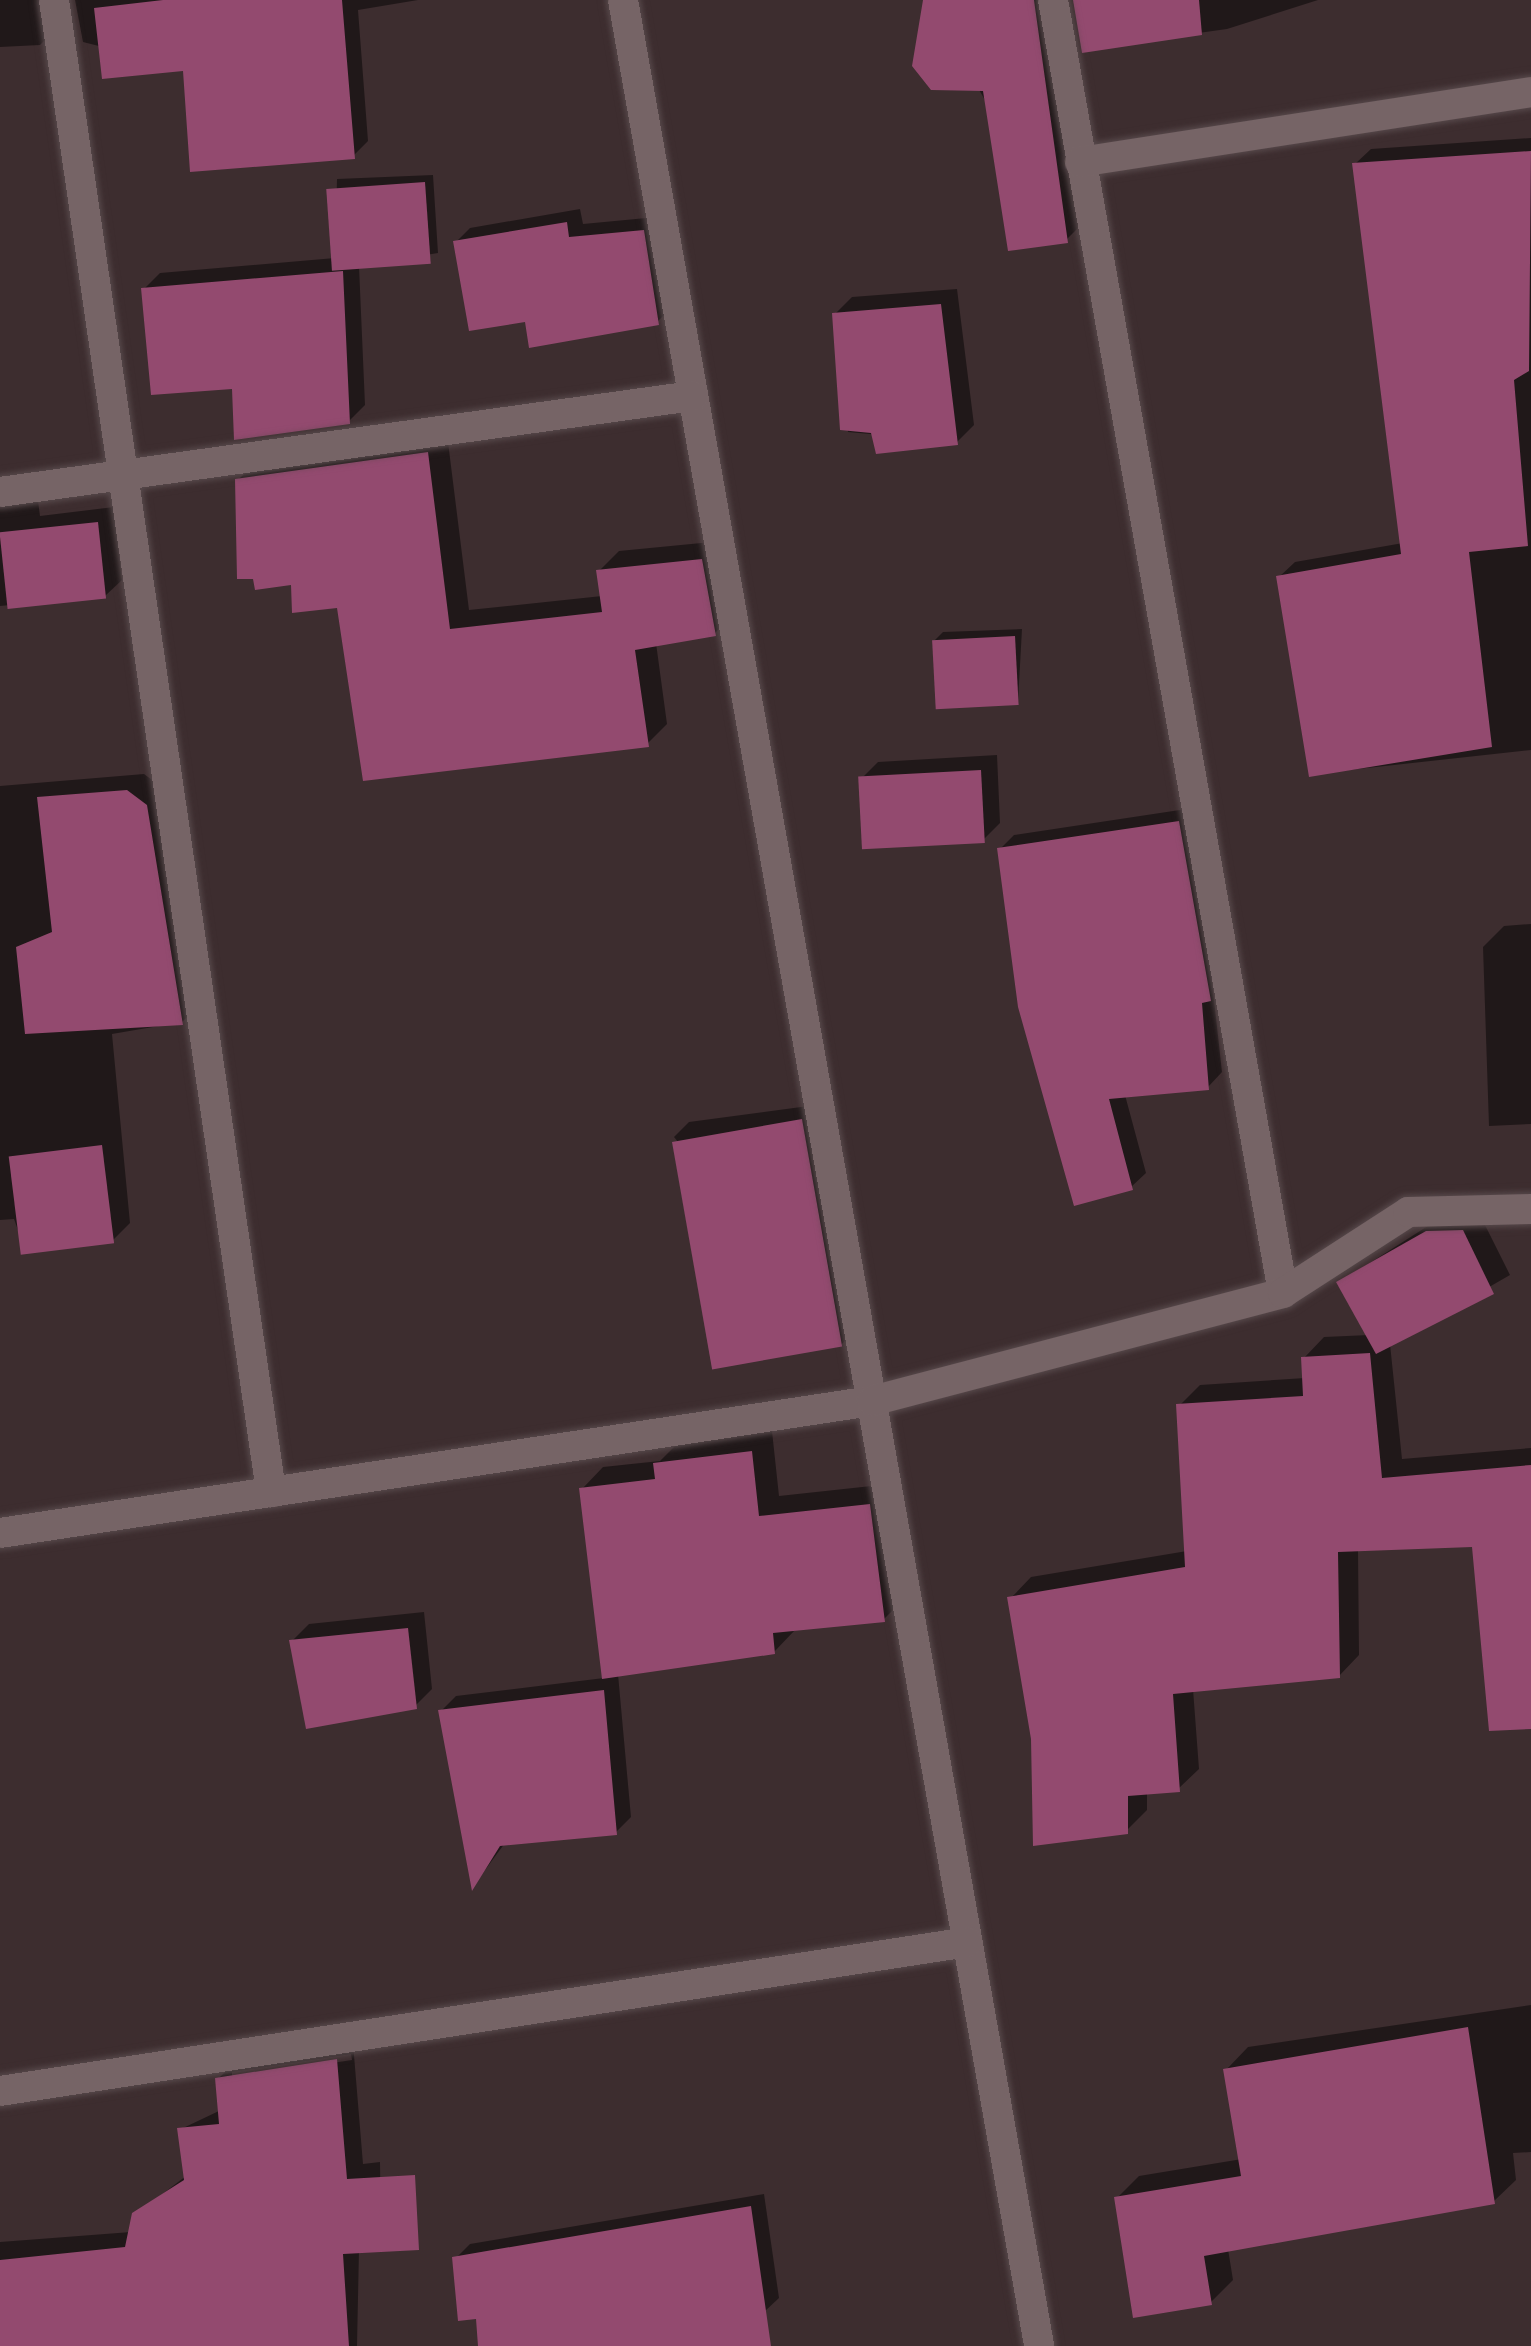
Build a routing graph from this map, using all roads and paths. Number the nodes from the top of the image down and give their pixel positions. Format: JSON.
{"nodes":[{"id":1,"x":54,"y":0,"type":"edge"},
{"id":2,"x":622,"y":0,"type":"edge"},
{"id":3,"x":1053,"y":0,"type":"edge"},
{"id":4,"x":1531,"y":92,"type":"edge"},
{"id":5,"x":1080,"y":161,"type":"junction"},
{"id":6,"x":693,"y":396,"type":"junction"},
{"id":7,"x":123,"y":474,"type":"junction"},
{"id":8,"x":0,"y":492,"type":"edge"},
{"id":9,"x":1531,"y":1209,"type":"edge"},
{"id":10,"x":1283,"y":1293,"type":"junction"},
{"id":11,"x":872,"y":1401,"type":"junction"},
{"id":12,"x":272,"y":1492,"type":"junction"},
{"id":13,"x":0,"y":1533,"type":"edge"},
{"id":14,"x":968,"y":1942,"type":"junction"},
{"id":15,"x":0,"y":2091,"type":"edge"},
{"id":16,"x":1039,"y":2346,"type":"edge"}],
"edges":[{"from":1,"to":7,"type":"street"},
{"from":2,"to":6,"type":"street"},
{"from":3,"to":5,"type":"street"},
{"from":4,"to":5,"type":"street"},
{"from":5,"to":10,"type":"street"},
{"from":6,"to":7,"type":"street"},
{"from":6,"to":11,"type":"street"},
{"from":7,"to":8,"type":"street"},
{"from":7,"to":12,"type":"street"},
{"from":9,"to":10,"type":"street"},
{"from":10,"to":11,"type":"street"},
{"from":11,"to":12,"type":"street"},
{"from":11,"to":14,"type":"street"},
{"from":12,"to":13,"type":"street"},
{"from":14,"to":15,"type":"street"},
{"from":14,"to":16,"type":"street"}]}
